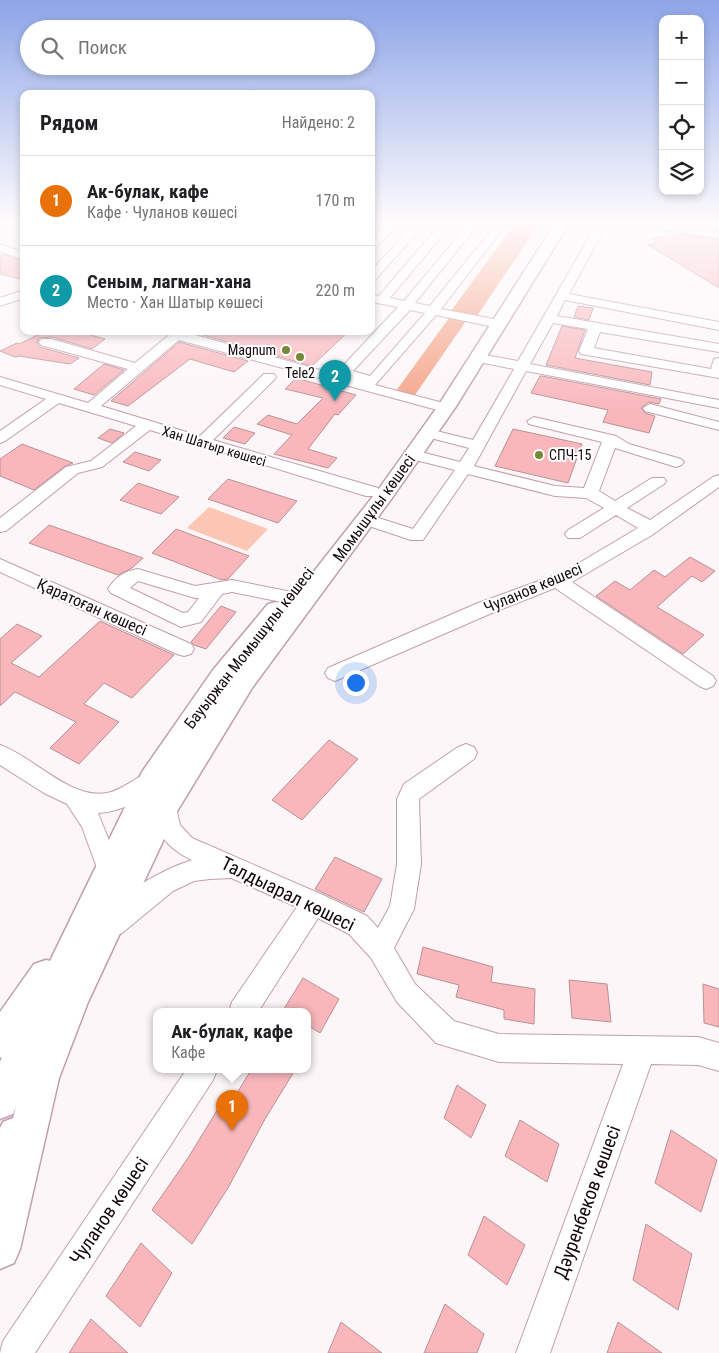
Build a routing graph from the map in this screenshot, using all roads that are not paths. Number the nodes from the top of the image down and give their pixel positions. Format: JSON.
{"nodes":[{"id":1,"x":389,"y":285,"type":"edge"},
{"id":2,"x":423,"y":285,"type":"edge"},
{"id":3,"x":453,"y":285,"type":"edge"},
{"id":4,"x":513,"y":285,"type":"edge"},
{"id":5,"x":568,"y":285,"type":"edge"},
{"id":6,"x":20,"y":295,"type":"edge"},
{"id":7,"x":562,"y":296,"type":"junction"},
{"id":8,"x":376,"y":299,"type":"edge"},
{"id":9,"x":0,"y":302,"type":"edge"},
{"id":10,"x":406,"y":306,"type":"junction"},
{"id":11,"x":433,"y":311,"type":"junction"},
{"id":12,"x":549,"y":318,"type":"junction"},
{"id":13,"x":493,"y":323,"type":"junction"},
{"id":14,"x":719,"y":326,"type":"edge"},
{"id":15,"x":595,"y":327,"type":"junction"},
{"id":16,"x":173,"y":335,"type":"edge"},
{"id":17,"x":183,"y":335,"type":"edge"},
{"id":18,"x":46,"y":342,"type":"dead end"},
{"id":19,"x":719,"y":348,"type":"edge"},
{"id":20,"x":479,"y":358,"type":"junction"},
{"id":21,"x":719,"y":362,"type":"edge"},
{"id":22,"x":522,"y":367,"type":"junction"},
{"id":23,"x":138,"y":368,"type":"junction"},
{"id":24,"x":695,"y":370,"type":"junction"},
{"id":25,"x":340,"y":376,"type":"junction"},
{"id":26,"x":269,"y":377,"type":"dead end"},
{"id":27,"x":0,"y":381,"type":"edge"},
{"id":28,"x":370,"y":384,"type":"junction"},
{"id":29,"x":58,"y":397,"type":"junction"},
{"id":30,"x":689,"y":399,"type":"junction"},
{"id":31,"x":719,"y":404,"type":"edge"},
{"id":32,"x":439,"y":406,"type":"junction"},
{"id":33,"x":650,"y":408,"type":"dead end"},
{"id":34,"x":89,"y":409,"type":"junction"},
{"id":35,"x":534,"y":421,"type":"dead end"},
{"id":36,"x":0,"y":423,"type":"edge"},
{"id":37,"x":146,"y":426,"type":"junction"},
{"id":38,"x":719,"y":426,"type":"edge"},
{"id":39,"x":15,"y":428,"type":"junction"},
{"id":40,"x":428,"y":433,"type":"junction"},
{"id":41,"x":0,"y":438,"type":"edge"},
{"id":42,"x":611,"y":439,"type":"junction"},
{"id":43,"x":202,"y":442,"type":"junction"},
{"id":44,"x":477,"y":446,"type":"junction"},
{"id":45,"x":413,"y":454,"type":"junction"},
{"id":46,"x":676,"y":462,"type":"dead end"},
{"id":47,"x":464,"y":468,"type":"junction"},
{"id":48,"x":719,"y":480,"type":"edge"},
{"id":49,"x":658,"y":481,"type":"dead end"},
{"id":50,"x":372,"y":492,"type":"junction"},
{"id":51,"x":590,"y":493,"type":"junction"},
{"id":52,"x":615,"y":508,"type":"junction"},
{"id":53,"x":366,"y":519,"type":"junction"},
{"id":54,"x":0,"y":527,"type":"edge"},
{"id":55,"x":650,"y":528,"type":"junction"},
{"id":56,"x":574,"y":534,"type":"dead end"},
{"id":57,"x":0,"y":566,"type":"edge"},
{"id":58,"x":557,"y":581,"type":"junction"},
{"id":59,"x":214,"y":591,"type":"dead end"},
{"id":60,"x":287,"y":597,"type":"junction"},
{"id":61,"x":184,"y":649,"type":"dead end"},
{"id":62,"x":335,"y":673,"type":"dead end"},
{"id":63,"x":706,"y":681,"type":"dead end"},
{"id":64,"x":466,"y":753,"type":"dead end"},
{"id":65,"x":0,"y":754,"type":"edge"},
{"id":66,"x":159,"y":792,"type":"junction"},
{"id":67,"x":75,"y":798,"type":"junction"},
{"id":68,"x":108,"y":868,"type":"junction"},
{"id":69,"x":238,"y":869,"type":"junction"},
{"id":70,"x":314,"y":903,"type":"junction"},
{"id":71,"x":98,"y":923,"type":"junction"},
{"id":72,"x":380,"y":949,"type":"junction"},
{"id":73,"x":245,"y":1008,"type":"edge"},
{"id":74,"x":3,"y":1031,"type":"edge"},
{"id":75,"x":642,"y":1050,"type":"junction"},
{"id":76,"x":719,"y":1057,"type":"edge"},
{"id":77,"x":201,"y":1073,"type":"edge"},
{"id":78,"x":41,"y":1078,"type":"junction"},
{"id":79,"x":0,"y":1101,"type":"edge"},
{"id":80,"x":0,"y":1170,"type":"edge"},
{"id":81,"x":0,"y":1249,"type":"edge"},
{"id":82,"x":15,"y":1353,"type":"edge"},
{"id":83,"x":533,"y":1353,"type":"edge"}],
"edges":[{"from":1,"to":8,"type":"street"},
{"from":2,"to":10,"type":"street"},
{"from":3,"to":11,"type":"street"},
{"from":4,"to":13,"type":"main road","name":"Бауыржан Момышұлы көшесі"},
{"from":5,"to":7,"type":"street"},
{"from":6,"to":9,"type":"street"},
{"from":7,"to":12,"type":"street"},
{"from":7,"to":14,"type":"street"},
{"from":8,"to":10,"type":"street"},
{"from":10,"to":11,"type":"street"},
{"from":10,"to":25,"type":"street"},
{"from":11,"to":13,"type":"street"},
{"from":11,"to":28,"type":"street"},
{"from":12,"to":15,"type":"street"},
{"from":12,"to":22,"type":"street"},
{"from":13,"to":20,"type":"main road","name":"Бауыржан Момышұлы көшесі"},
{"from":13,"to":32,"type":"main road","name":"Бауыржан Момышұлы көшесі"},
{"from":15,"to":19,"type":"street"},
{"from":15,"to":24,"type":"street"},
{"from":16,"to":23,"type":"street"},
{"from":17,"to":25,"type":"street"},
{"from":18,"to":23,"type":"street"},
{"from":20,"to":22,"type":"street"},
{"from":20,"to":32,"type":"main road","name":"Бауыржан Момышұлы көшесі"},
{"from":21,"to":24,"type":"street"},
{"from":22,"to":30,"type":"street"},
{"from":22,"to":44,"type":"street"},
{"from":23,"to":34,"type":"street"},
{"from":24,"to":30,"type":"street"},
{"from":25,"to":28,"type":"street"},
{"from":26,"to":43,"type":"street"},
{"from":27,"to":29,"type":"street","name":"Хан Шатыр көшесі"},
{"from":28,"to":32,"type":"street"},
{"from":29,"to":34,"type":"street","name":"Хан Шатыр көшесі"},
{"from":29,"to":39,"type":"street"},
{"from":30,"to":31,"type":"street"},
{"from":32,"to":40,"type":"main road","name":"Бауыржан Момышұлы көшесі"},
{"from":32,"to":50,"type":"main road","name":"Бауыржан Момышұлы көшесі"},
{"from":33,"to":38,"type":"street"},
{"from":34,"to":37,"type":"street","name":"Хан Шатыр көшесі"},
{"from":35,"to":42,"type":"street"},
{"from":36,"to":39,"type":"street"},
{"from":37,"to":43,"type":"street","name":"Хан Шатыр көшесі"},
{"from":37,"to":54,"type":"street"},
{"from":39,"to":41,"type":"street"},
{"from":40,"to":44,"type":"street"},
{"from":40,"to":45,"type":"main road","name":"Момышұлы көшесі"},
{"from":42,"to":46,"type":"street"},
{"from":42,"to":51,"type":"street"},
{"from":43,"to":50,"type":"street","name":"Хан Шатыр көшесі"},
{"from":44,"to":47,"type":"street"},
{"from":45,"to":47,"type":"street"},
{"from":45,"to":53,"type":"main road","name":"Момышұлы көшесі"},
{"from":47,"to":51,"type":"street"},
{"from":47,"to":53,"type":"street"},
{"from":48,"to":55,"type":"street","name":"Чуланов көшесі"},
{"from":49,"to":52,"type":"street"},
{"from":50,"to":60,"type":"main road","name":"Бауыржан Момышұлы көшесі"},
{"from":51,"to":52,"type":"street"},
{"from":52,"to":55,"type":"street"},
{"from":52,"to":56,"type":"street"},
{"from":53,"to":66,"type":"main road","name":"Момышұлы көшесі"},
{"from":55,"to":58,"type":"street","name":"Чуланов көшесі"},
{"from":57,"to":61,"type":"street","name":"Қаратоған көшесі"},
{"from":58,"to":62,"type":"street","name":"Чуланов көшесі"},
{"from":58,"to":63,"type":"street"},
{"from":59,"to":60,"type":"street"},
{"from":60,"to":66,"type":"main road","name":"Бауыржан Момышұлы көшесі"},
{"from":64,"to":72,"type":"street"},
{"from":65,"to":67,"type":"street"},
{"from":66,"to":67,"type":"street"},
{"from":66,"to":68,"type":"main road","name":"Бауыржан Момышұлы көшесі"},
{"from":66,"to":69,"type":"street","name":"Талдыарал көшесі"},
{"from":66,"to":71,"type":"main road"},
{"from":67,"to":68,"type":"street"},
{"from":68,"to":71,"type":"main road","name":"Бауыржан Момышұлы көшесі"},
{"from":69,"to":70,"type":"street","name":"Талдыарал көшесі"},
{"from":69,"to":71,"type":"street"},
{"from":70,"to":72,"type":"street","name":"Талдыарал көшесі"},
{"from":70,"to":73,"type":"street"},
{"from":71,"to":74,"type":"main road"},
{"from":71,"to":78,"type":"main road"},
{"from":71,"to":79,"type":"main road","name":"Бауыржан Момышұлы көшесі"},
{"from":72,"to":75,"type":"street","name":"Талдыарал көшесі"},
{"from":75,"to":76,"type":"street","name":"Талдыарал көшесі"},
{"from":75,"to":83,"type":"street","name":"Дәуренбеков көшесі"},
{"from":77,"to":82,"type":"street","name":"Чуланов көшесі"},
{"from":78,"to":80,"type":"main road"},
{"from":78,"to":81,"type":"main road"}]}
